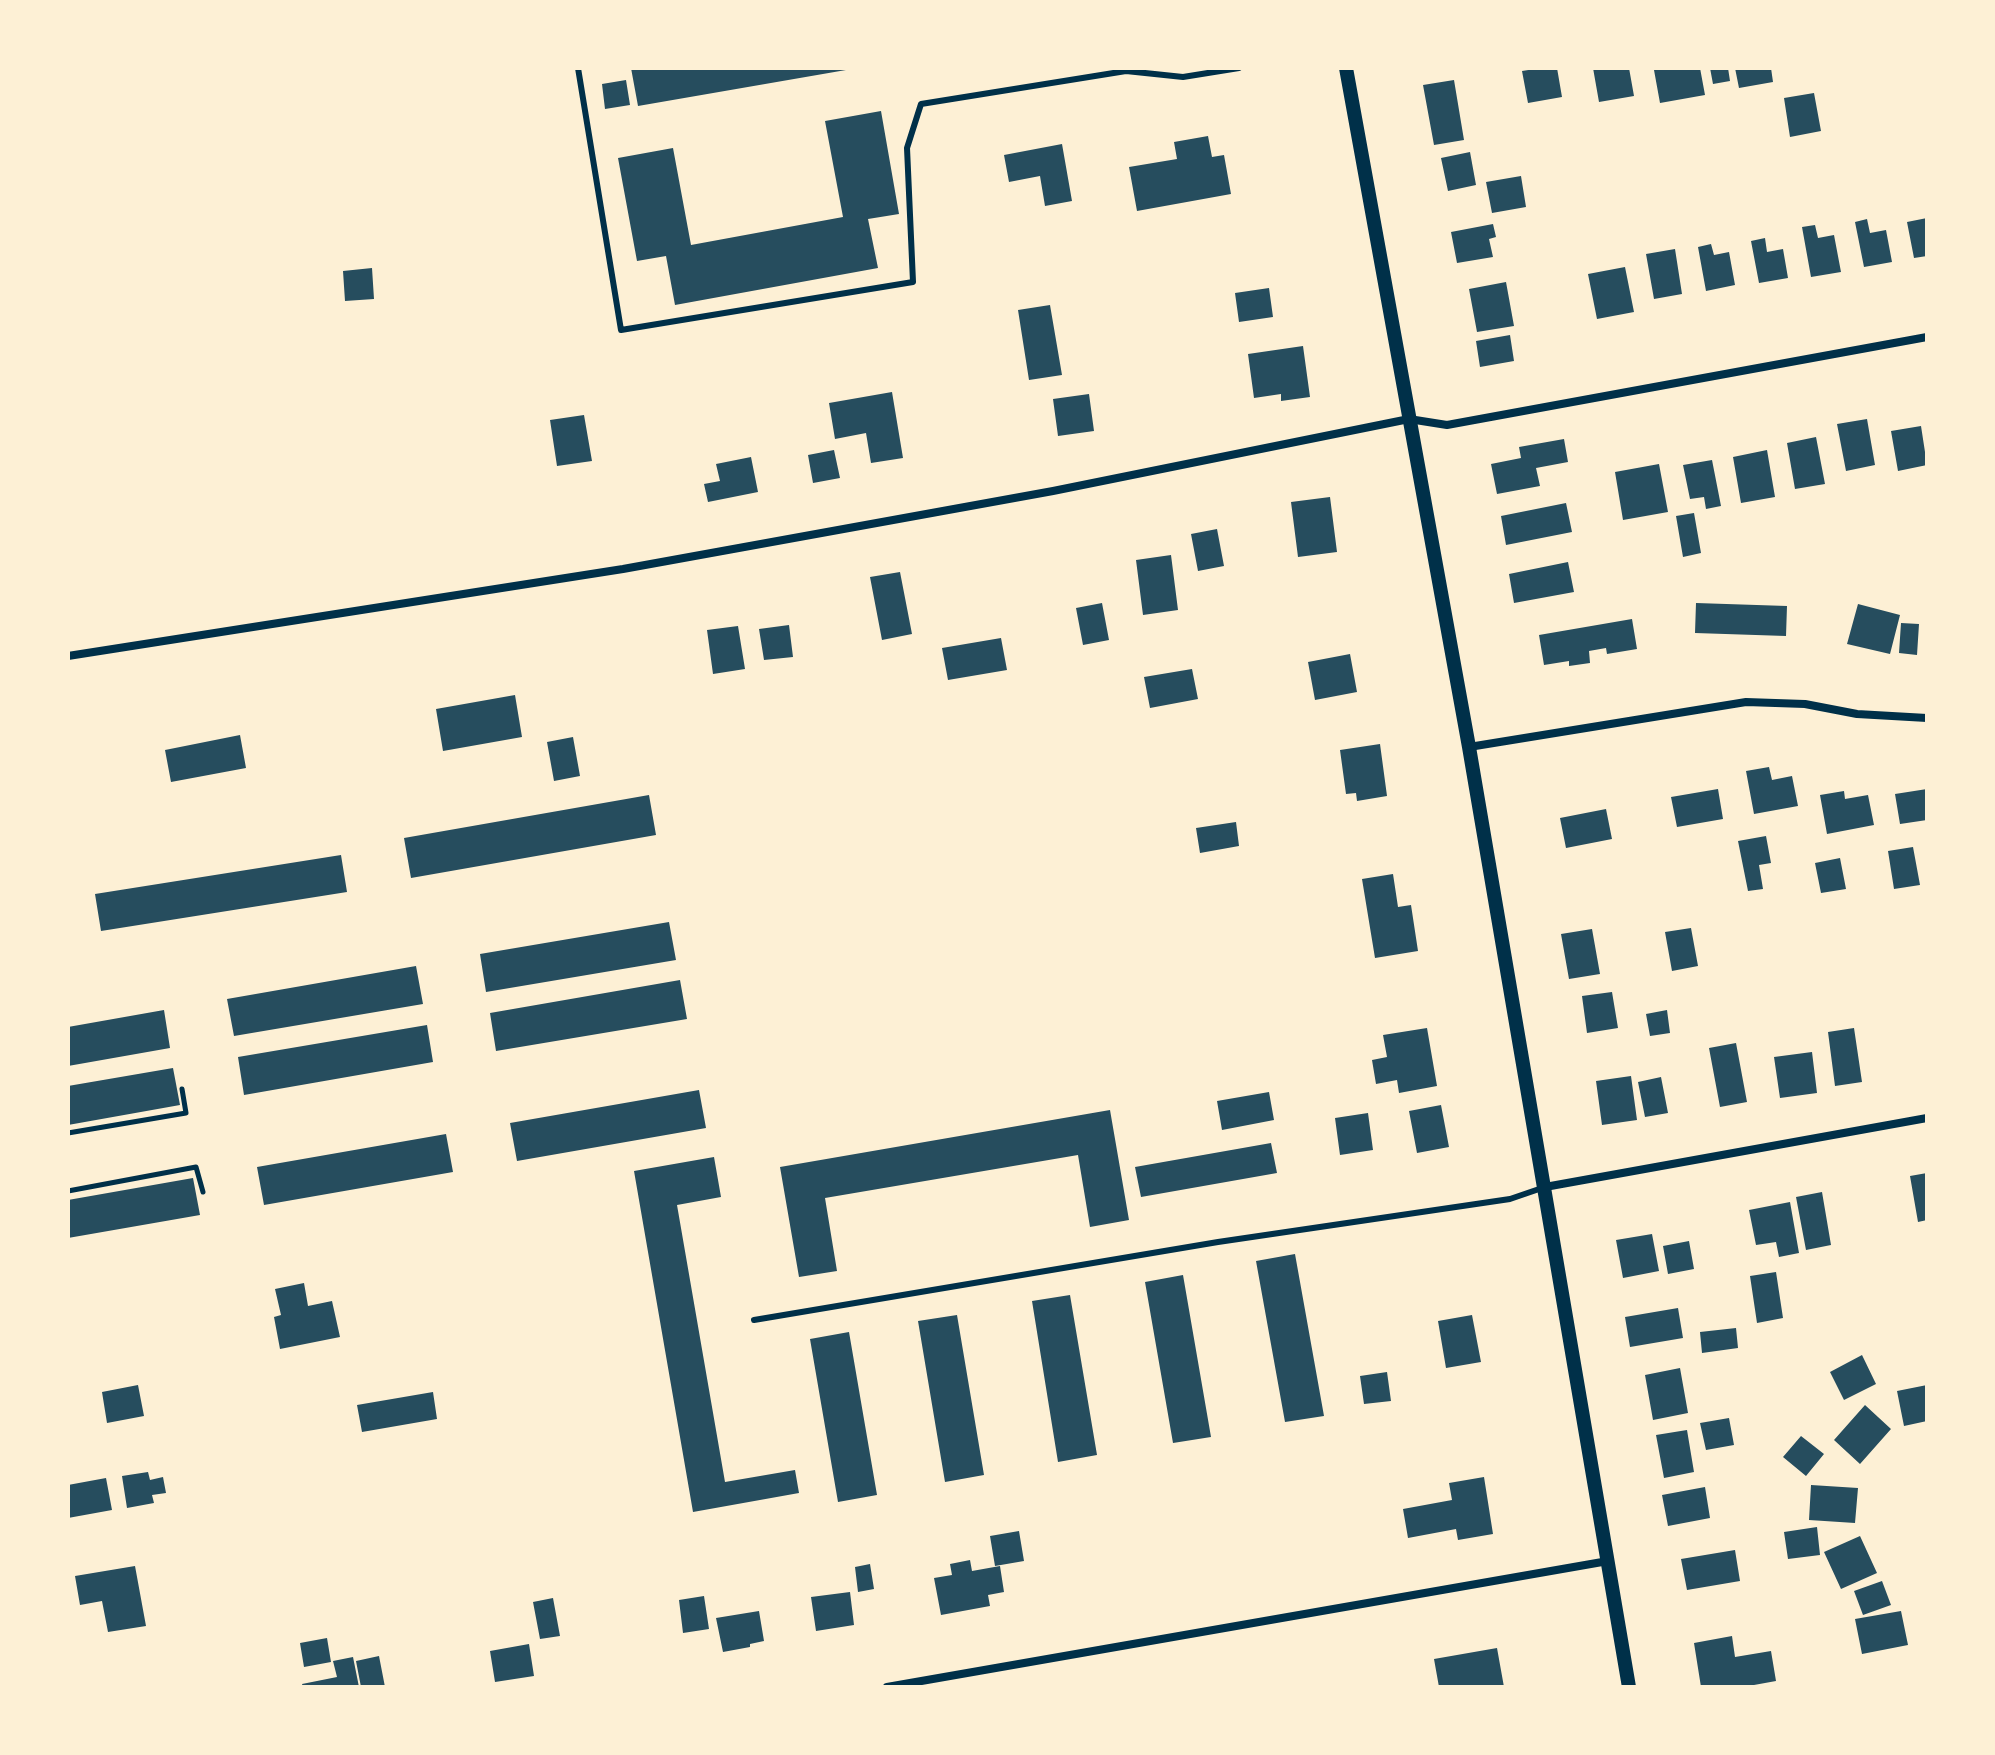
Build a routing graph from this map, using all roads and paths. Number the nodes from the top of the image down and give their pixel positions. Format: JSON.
{"nodes":[{"id":1,"x":578,"y":68,"type":"edge"},
{"id":2,"x":1239,"y":68,"type":"edge"},
{"id":3,"x":1346,"y":68,"type":"edge"},
{"id":4,"x":1125,"y":69,"type":"edge"},
{"id":5,"x":1927,"y":337,"type":"edge"},
{"id":6,"x":1409,"y":419,"type":"junction"},
{"id":7,"x":68,"y":656,"type":"edge"},
{"id":8,"x":1927,"y":718,"type":"edge"},
{"id":9,"x":1469,"y":747,"type":"junction"},
{"id":10,"x":182,"y":1089,"type":"dead end"},
{"id":11,"x":1927,"y":1118,"type":"edge"},
{"id":12,"x":68,"y":1133,"type":"edge"},
{"id":13,"x":1545,"y":1187,"type":"junction"},
{"id":14,"x":68,"y":1191,"type":"edge"},
{"id":15,"x":203,"y":1192,"type":"dead end"},
{"id":16,"x":754,"y":1320,"type":"dead end"},
{"id":17,"x":1608,"y":1561,"type":"junction"},
{"id":18,"x":887,"y":1687,"type":"edge"},
{"id":19,"x":1629,"y":1687,"type":"edge"}],
"edges":[{"from":1,"to":4,"type":"lane"},
{"from":2,"to":4,"type":"lane"},
{"from":3,"to":6,"type":"street"},
{"from":5,"to":6,"type":"street"},
{"from":6,"to":7,"type":"street"},
{"from":6,"to":9,"type":"street"},
{"from":8,"to":9,"type":"street"},
{"from":9,"to":13,"type":"street"},
{"from":10,"to":12,"type":"path"},
{"from":11,"to":13,"type":"street"},
{"from":13,"to":16,"type":"lane"},
{"from":13,"to":17,"type":"street"},
{"from":14,"to":15,"type":"path"},
{"from":17,"to":18,"type":"street"},
{"from":17,"to":19,"type":"street"}]}
